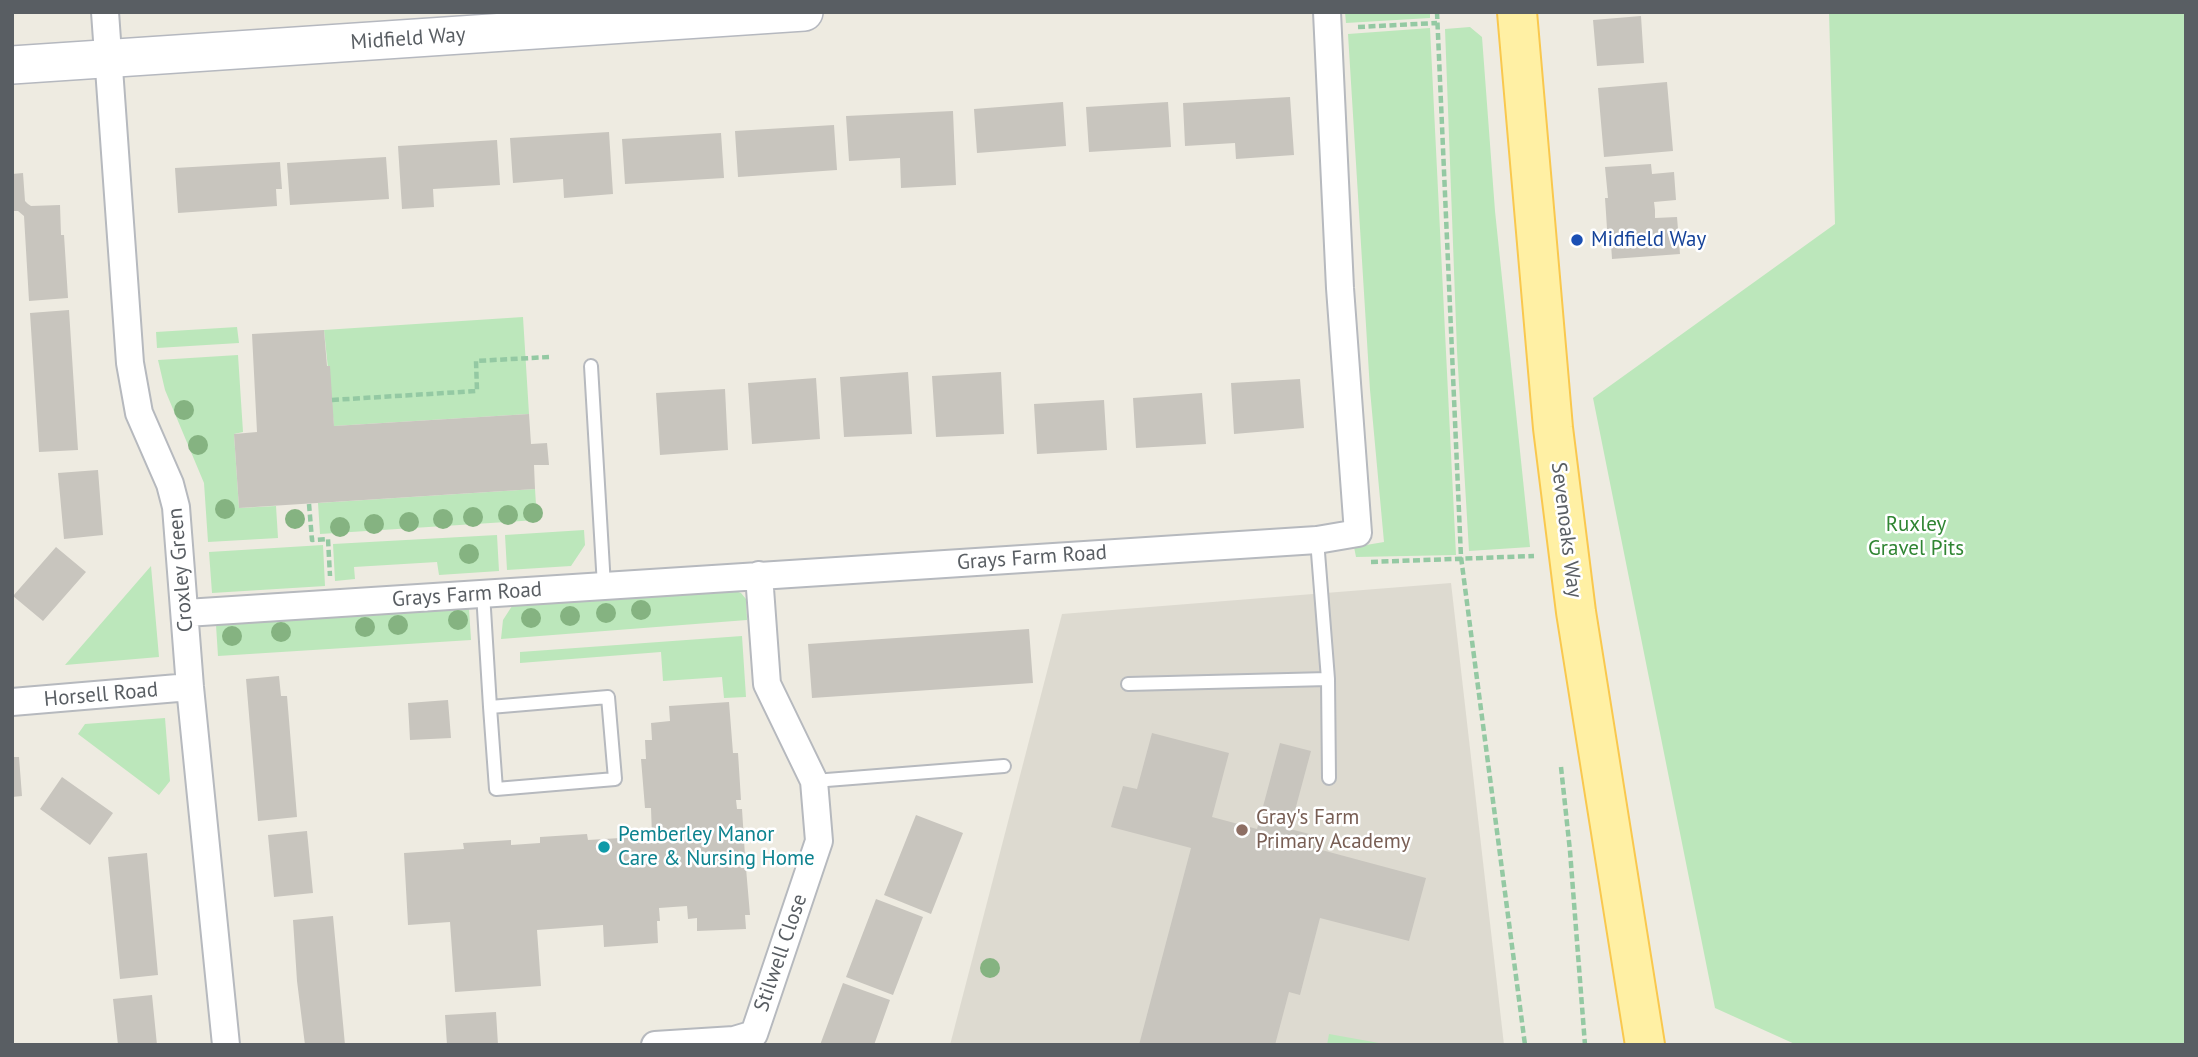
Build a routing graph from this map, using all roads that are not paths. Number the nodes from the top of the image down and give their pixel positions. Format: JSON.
{"nodes":[{"id":1,"x":105,"y":12,"type":"edge"},
{"id":2,"x":804,"y":12,"type":"edge"},
{"id":3,"x":1517,"y":12,"type":"edge"},
{"id":4,"x":1328,"y":21,"type":"edge"},
{"id":5,"x":109,"y":59,"type":"junction"},
{"id":6,"x":12,"y":65,"type":"edge"},
{"id":7,"x":591,"y":366,"type":"dead end"},
{"id":8,"x":1317,"y":550,"type":"junction"},
{"id":9,"x":759,"y":575,"type":"junction"},
{"id":10,"x":604,"y":586,"type":"junction"},
{"id":11,"x":484,"y":593,"type":"junction"},
{"id":12,"x":186,"y":613,"type":"junction"},
{"id":13,"x":1328,"y":679,"type":"junction"},
{"id":14,"x":1128,"y":684,"type":"dead end"},
{"id":15,"x":190,"y":687,"type":"junction"},
{"id":16,"x":12,"y":702,"type":"edge"},
{"id":17,"x":490,"y":707,"type":"junction"},
{"id":18,"x":1004,"y":766,"type":"dead end"},
{"id":19,"x":1329,"y":778,"type":"dead end"},
{"id":20,"x":814,"y":780,"type":"junction"},
{"id":21,"x":226,"y":1045,"type":"edge"},
{"id":22,"x":656,"y":1045,"type":"edge"},
{"id":23,"x":1645,"y":1045,"type":"edge"}],
"edges":[{"from":1,"to":5,"type":"street","name":"Croxley Green"},
{"from":2,"to":5,"type":"street","name":"Midfield Way"},
{"from":3,"to":23,"type":"main road","name":"Sevenoaks Way"},
{"from":4,"to":8,"type":"street","name":"Grays Farm Road"},
{"from":5,"to":6,"type":"street","name":"Midfield Way"},
{"from":5,"to":12,"type":"street","name":"Croxley Green"},
{"from":7,"to":10,"type":"lane"},
{"from":8,"to":9,"type":"street","name":"Grays Farm Road"},
{"from":8,"to":13,"type":"lane"},
{"from":9,"to":10,"type":"street","name":"Grays Farm Road"},
{"from":9,"to":20,"type":"street","name":"Stilwell Close"},
{"from":10,"to":11,"type":"street","name":"Grays Farm Road"},
{"from":11,"to":12,"type":"street","name":"Grays Farm Road"},
{"from":11,"to":17,"type":"lane"},
{"from":12,"to":15,"type":"street","name":"Croxley Green"},
{"from":13,"to":14,"type":"lane"},
{"from":13,"to":19,"type":"lane"},
{"from":15,"to":16,"type":"street","name":"Horsell Road"},
{"from":15,"to":21,"type":"street","name":"Croxley Green"},
{"from":17,"to":17,"type":"lane"},
{"from":18,"to":20,"type":"lane"},
{"from":20,"to":22,"type":"street","name":"Stilwell Close"}]}
